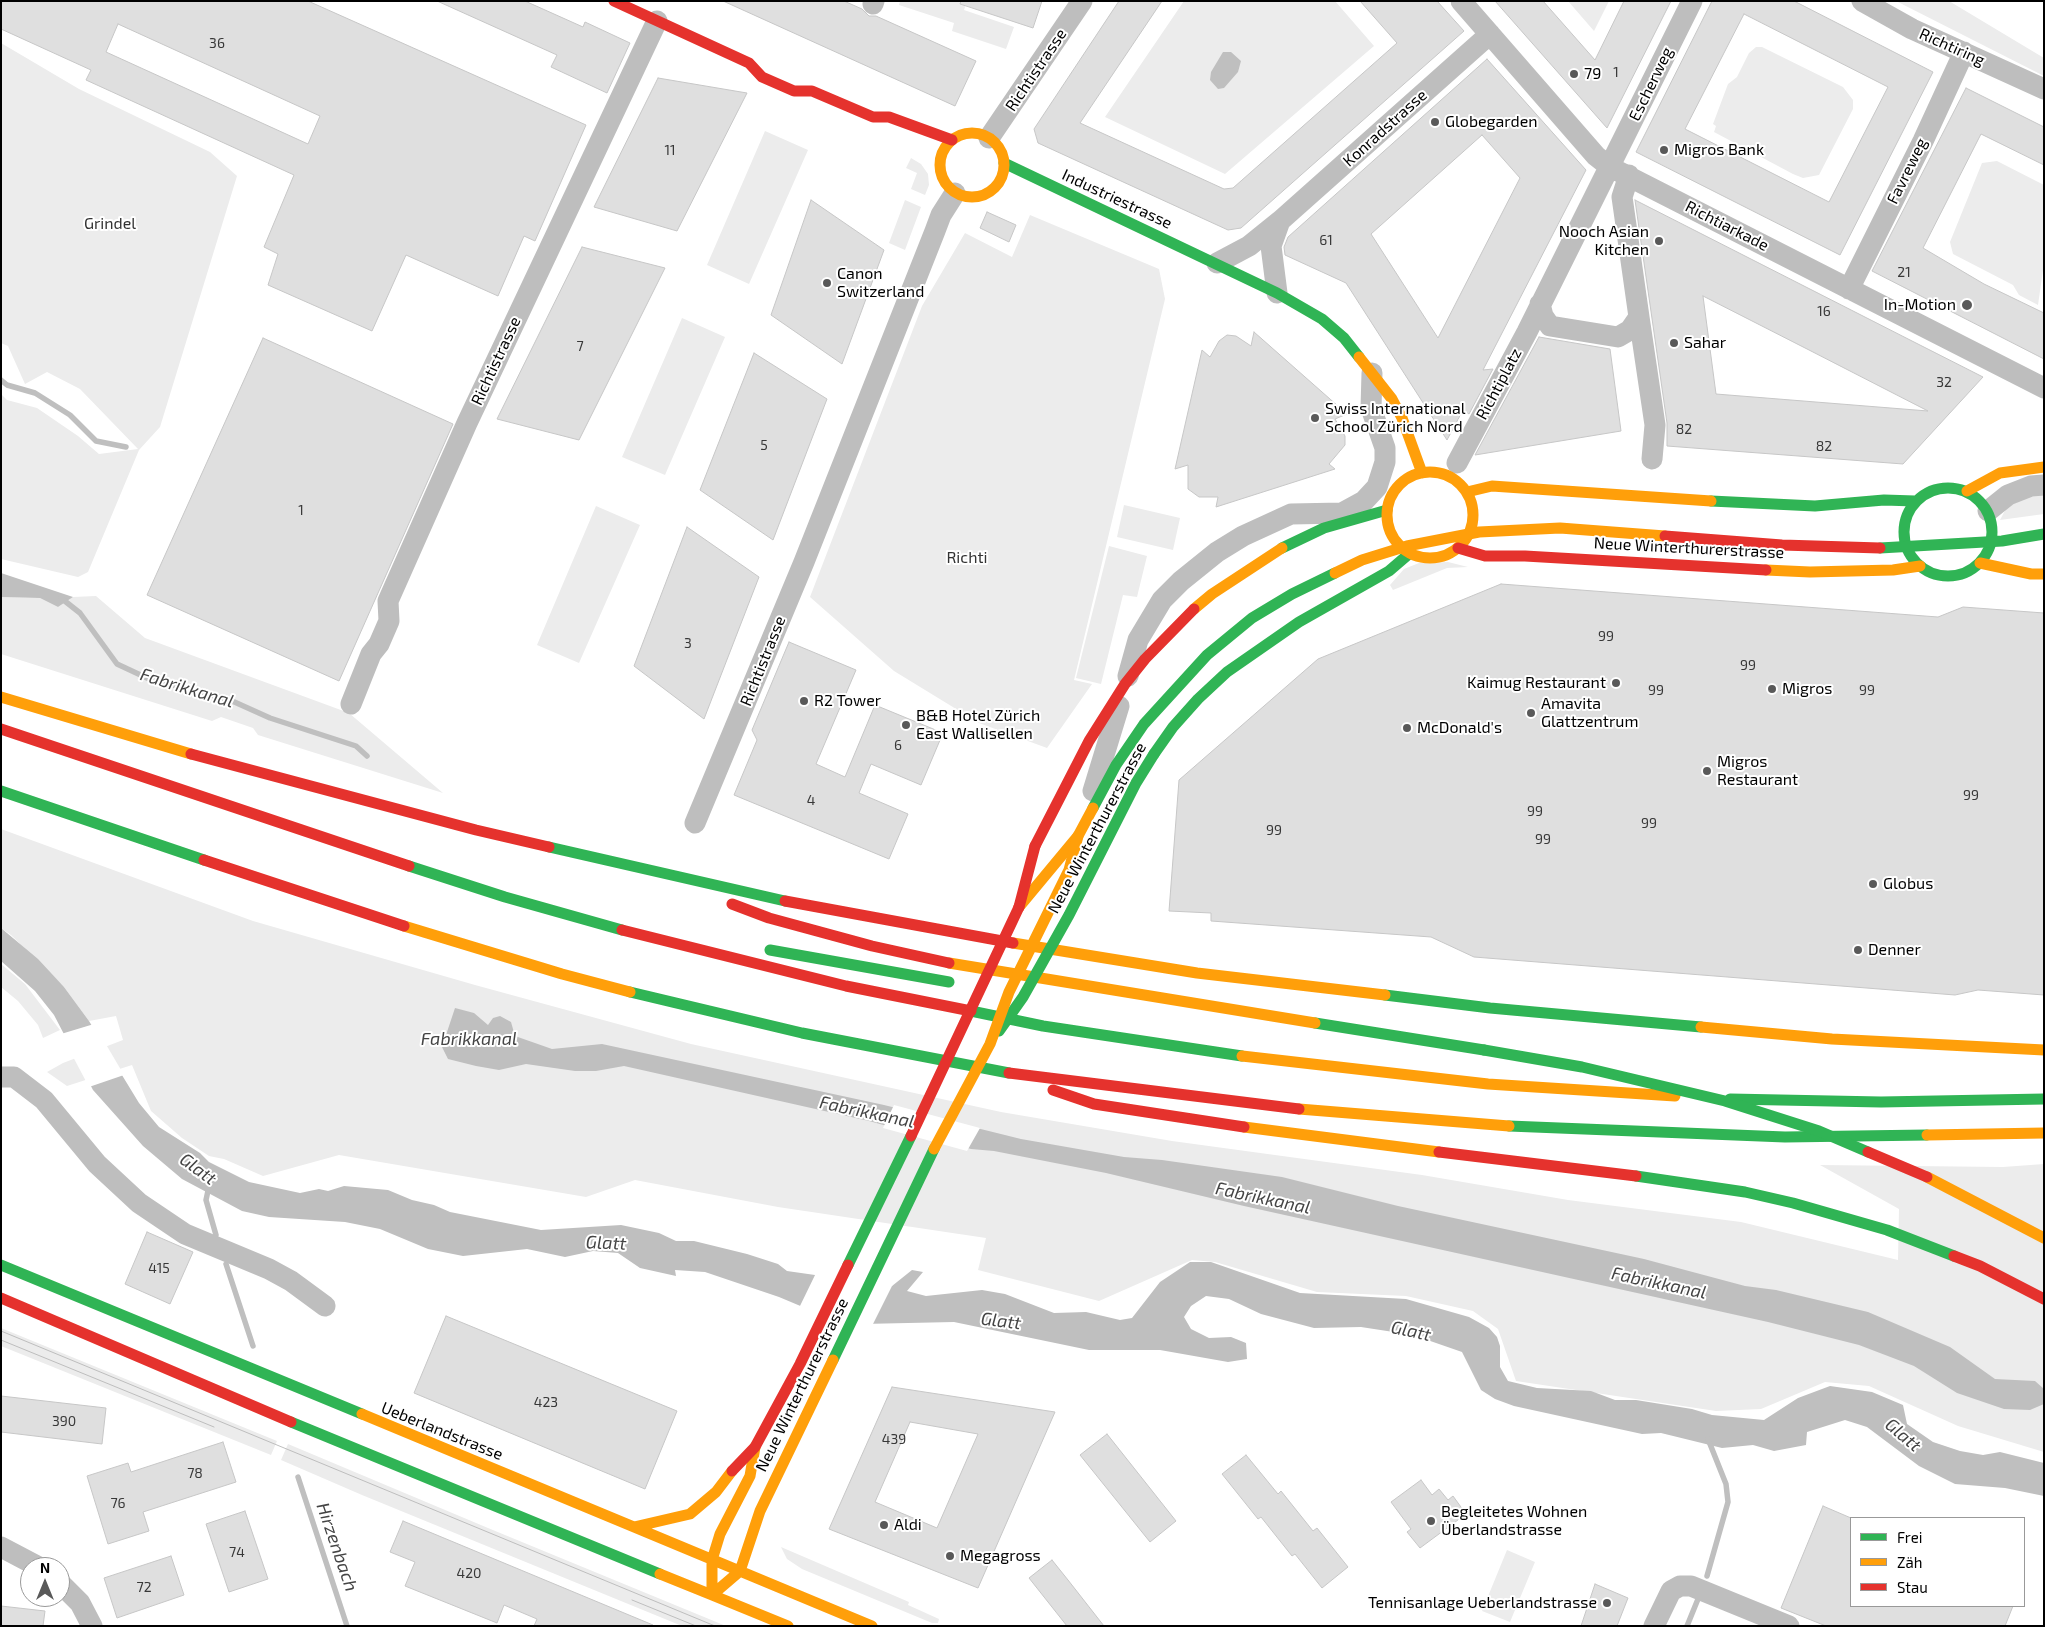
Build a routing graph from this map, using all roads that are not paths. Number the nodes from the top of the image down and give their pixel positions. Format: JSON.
{"nodes":[{"id":1,"x":614,"y":1,"type":"edge"},
{"id":2,"x":1082,"y":1,"type":"edge"},
{"id":3,"x":1460,"y":1,"type":"edge"},
{"id":4,"x":1692,"y":1,"type":"edge"},
{"id":5,"x":1862,"y":1,"type":"edge"},
{"id":6,"x":649,"y":12,"type":"edge"},
{"id":7,"x":1490,"y":34,"type":"junction"},
{"id":8,"x":1964,"y":52,"type":"junction"},
{"id":9,"x":749,"y":63,"type":"junction"},
{"id":10,"x":768,"y":64,"type":"dead end"},
{"id":11,"x":799,"y":77,"type":"dead end"},
{"id":12,"x":2044,"y":89,"type":"edge"},
{"id":13,"x":812,"y":91,"type":"junction"},
{"id":14,"x":873,"y":117,"type":"junction"},
{"id":15,"x":882,"y":132,"type":"dead end"},
{"id":16,"x":990,"y":138,"type":"junction"},
{"id":17,"x":952,"y":140,"type":"junction"},
{"id":18,"x":1004,"y":164,"type":"junction"},
{"id":19,"x":1619,"y":171,"type":"junction"},
{"id":20,"x":955,"y":193,"type":"junction"},
{"id":21,"x":1280,"y":221,"type":"junction"},
{"id":22,"x":1211,"y":267,"type":"junction"},
{"id":23,"x":1849,"y":289,"type":"junction"},
{"id":24,"x":1277,"y":293,"type":"junction"},
{"id":25,"x":1540,"y":304,"type":"junction"},
{"id":26,"x":1639,"y":317,"type":"junction"},
{"id":27,"x":1318,"y":331,"type":"dead end"},
{"id":28,"x":1354,"y":353,"type":"junction"},
{"id":29,"x":1372,"y":373,"type":"junction"},
{"id":30,"x":2044,"y":388,"type":"edge"},
{"id":31,"x":1652,"y":459,"type":"dead end"},
{"id":32,"x":1457,"y":463,"type":"dead end"},
{"id":33,"x":2044,"y":467,"type":"edge"},
{"id":34,"x":1422,"y":473,"type":"junction"},
{"id":35,"x":2044,"y":485,"type":"edge"},
{"id":36,"x":1967,"y":491,"type":"junction"},
{"id":37,"x":1467,"y":492,"type":"junction"},
{"id":38,"x":1916,"y":501,"type":"junction"},
{"id":39,"x":1388,"y":510,"type":"junction"},
{"id":40,"x":1988,"y":511,"type":"junction"},
{"id":41,"x":1267,"y":527,"type":"junction"},
{"id":42,"x":1324,"y":528,"type":"junction"},
{"id":43,"x":2044,"y":534,"type":"edge"},
{"id":44,"x":1458,"y":548,"type":"junction"},
{"id":45,"x":1410,"y":553,"type":"junction"},
{"id":46,"x":1980,"y":563,"type":"junction"},
{"id":47,"x":1920,"y":566,"type":"junction"},
{"id":48,"x":2044,"y":574,"type":"edge"},
{"id":49,"x":1,"y":697,"type":"edge"},
{"id":50,"x":351,"y":704,"type":"dead end"},
{"id":51,"x":1,"y":729,"type":"edge"},
{"id":52,"x":1,"y":791,"type":"edge"},
{"id":53,"x":695,"y":823,"type":"dead end"},
{"id":54,"x":1078,"y":836,"type":"junction"},
{"id":55,"x":1079,"y":865,"type":"dead end"},
{"id":56,"x":638,"y":869,"type":"junction"},
{"id":57,"x":1019,"y":907,"type":"junction"},
{"id":58,"x":598,"y":924,"type":"junction"},
{"id":59,"x":691,"y":935,"type":"dead end"},
{"id":60,"x":756,"y":947,"type":"dead end"},
{"id":61,"x":1041,"y":996,"type":"dead end"},
{"id":62,"x":1226,"y":1021,"type":"dead end"},
{"id":63,"x":1406,"y":1038,"type":"junction"},
{"id":64,"x":2044,"y":1042,"type":"edge"},
{"id":65,"x":990,"y":1044,"type":"junction"},
{"id":66,"x":1947,"y":1046,"type":"junction"},
{"id":67,"x":2044,"y":1050,"type":"edge"},
{"id":68,"x":994,"y":1071,"type":"junction"},
{"id":69,"x":1,"y":1077,"type":"edge"},
{"id":70,"x":2044,"y":1099,"type":"edge"},
{"id":71,"x":2044,"y":1133,"type":"edge"},
{"id":72,"x":2044,"y":1238,"type":"edge"},
{"id":73,"x":1,"y":1265,"type":"edge"},
{"id":74,"x":1,"y":1298,"type":"edge"},
{"id":75,"x":2044,"y":1299,"type":"edge"},
{"id":76,"x":325,"y":1306,"type":"dead end"},
{"id":77,"x":755,"y":1447,"type":"junction"},
{"id":78,"x":634,"y":1527,"type":"junction"},
{"id":79,"x":1,"y":1547,"type":"edge"},
{"id":80,"x":20,"y":1557,"type":"edge"},
{"id":81,"x":712,"y":1560,"type":"junction"},
{"id":82,"x":740,"y":1571,"type":"junction"},
{"id":83,"x":70,"y":1593,"type":"edge"},
{"id":84,"x":712,"y":1595,"type":"junction"},
{"id":85,"x":92,"y":1626,"type":"edge"},
{"id":86,"x":788,"y":1626,"type":"edge"},
{"id":87,"x":872,"y":1626,"type":"edge"},
{"id":88,"x":1654,"y":1626,"type":"edge"},
{"id":89,"x":1789,"y":1626,"type":"edge"}],
"edges":[{"from":1,"to":6,"type":"main road"},
{"from":2,"to":16,"type":"street","name":"Richtistrasse"},
{"from":3,"to":7,"type":"street","name":"Richtiarkade"},
{"from":4,"to":19,"type":"street","name":"Escherweg"},
{"from":5,"to":8,"type":"street","name":"Richtiring"},
{"from":6,"to":9,"type":"main road"},
{"from":6,"to":50,"type":"street","name":"Richtistrasse"},
{"from":7,"to":19,"type":"street","name":"Richtiarkade"},
{"from":7,"to":21,"type":"street","name":"Konradstrasse"},
{"from":8,"to":12,"type":"street","name":"Richtiring"},
{"from":8,"to":23,"type":"street","name":"Favreweg"},
{"from":9,"to":10,"type":"main road"},
{"from":9,"to":13,"type":"main road"},
{"from":11,"to":13,"type":"main road"},
{"from":13,"to":14,"type":"main road"},
{"from":14,"to":15,"type":"main road"},
{"from":14,"to":17,"type":"main road"},
{"from":16,"to":17,"type":"main road"},
{"from":16,"to":18,"type":"main road"},
{"from":17,"to":20,"type":"main road"},
{"from":18,"to":20,"type":"main road"},
{"from":18,"to":22,"type":"main road","name":"Industriestrasse"},
{"from":19,"to":23,"type":"street","name":"Richtiarkade"},
{"from":19,"to":25,"type":"street","name":"Richtiplatz"},
{"from":19,"to":26,"type":"street"},
{"from":20,"to":53,"type":"street","name":"Richtistrasse"},
{"from":21,"to":22,"type":"street","name":"Konradstrasse"},
{"from":21,"to":24,"type":"street","name":"Konradstrasse"},
{"from":22,"to":24,"type":"main road","name":"Industriestrasse"},
{"from":23,"to":30,"type":"street","name":"Richtiarkade"},
{"from":24,"to":28,"type":"main road","name":"Industriestrasse"},
{"from":25,"to":26,"type":"street"},
{"from":25,"to":32,"type":"street","name":"Richtiplatz"},
{"from":26,"to":31,"type":"street"},
{"from":27,"to":28,"type":"main road","name":"Industriestrasse"},
{"from":28,"to":29,"type":"main road","name":"Industriestrasse"},
{"from":29,"to":34,"type":"main road","name":"Industriestrasse"},
{"from":29,"to":41,"type":"street"},
{"from":33,"to":36,"type":"main road"},
{"from":34,"to":37,"type":"main road"},
{"from":34,"to":39,"type":"main road"},
{"from":35,"to":40,"type":"street"},
{"from":36,"to":38,"type":"main road"},
{"from":36,"to":40,"type":"main road"},
{"from":37,"to":38,"type":"main road"},
{"from":37,"to":44,"type":"main road"},
{"from":38,"to":47,"type":"main road"},
{"from":39,"to":42,"type":"main road","name":"Neue Winterthurerstrasse"},
{"from":39,"to":45,"type":"main road"},
{"from":40,"to":46,"type":"main road"},
{"from":41,"to":42,"type":"street"},
{"from":41,"to":55,"type":"street"},
{"from":42,"to":57,"type":"main road","name":"Neue Winterthurerstrasse","bridge":true},
{"from":43,"to":54,"type":"main road","name":"Neue Winterthurerstrasse","bridge":true},
{"from":44,"to":45,"type":"main road"},
{"from":44,"to":47,"type":"main road","name":"Neue Winterthurerstrasse"},
{"from":45,"to":65,"type":"main road","name":"Neue Winterthurerstrasse","bridge":true},
{"from":46,"to":47,"type":"main road","name":"Neue Winterthurerstrasse"},
{"from":46,"to":48,"type":"main road"},
{"from":49,"to":56,"type":"main road"},
{"from":51,"to":58,"type":"main road"},
{"from":52,"to":68,"type":"main road"},
{"from":54,"to":57,"type":"main road","name":"Neue Winterthurerstrasse","bridge":true},
{"from":54,"to":65,"type":"main road","name":"Neue Winterthurerstrasse","bridge":true},
{"from":56,"to":63,"type":"main road"},
{"from":56,"to":66,"type":"main road"},
{"from":57,"to":77,"type":"main road","name":"Neue Winterthurerstrasse","bridge":true},
{"from":58,"to":59,"type":"main road"},
{"from":58,"to":70,"type":"main road"},
{"from":60,"to":61,"type":"main road"},
{"from":62,"to":63,"type":"main road"},
{"from":63,"to":72,"type":"main road","bridge":true},
{"from":64,"to":66,"type":"main road"},
{"from":65,"to":82,"type":"main road","name":"Neue Winterthurerstrasse","bridge":true},
{"from":66,"to":67,"type":"main road"},
{"from":68,"to":71,"type":"main road"},
{"from":68,"to":75,"type":"main road"},
{"from":69,"to":76,"type":"street"},
{"from":73,"to":78,"type":"main road","name":"Ueberlandstrasse"},
{"from":74,"to":84,"type":"main road"},
{"from":77,"to":78,"type":"main road","name":"Neue Winterthurerstrasse"},
{"from":77,"to":81,"type":"main road","name":"Neue Winterthurerstrasse"},
{"from":78,"to":81,"type":"main road","name":"Ueberlandstrasse"},
{"from":79,"to":80,"type":"street"},
{"from":81,"to":82,"type":"main road","name":"Ueberlandstrasse"},
{"from":81,"to":84,"type":"main road","name":"Neue Winterthurerstrasse"},
{"from":82,"to":84,"type":"main road","name":"Neue Winterthurerstrasse"},
{"from":82,"to":87,"type":"main road","name":"Ueberlandstrasse"},
{"from":83,"to":85,"type":"street"},
{"from":84,"to":86,"type":"main road"},
{"from":88,"to":89,"type":"street"}]}
